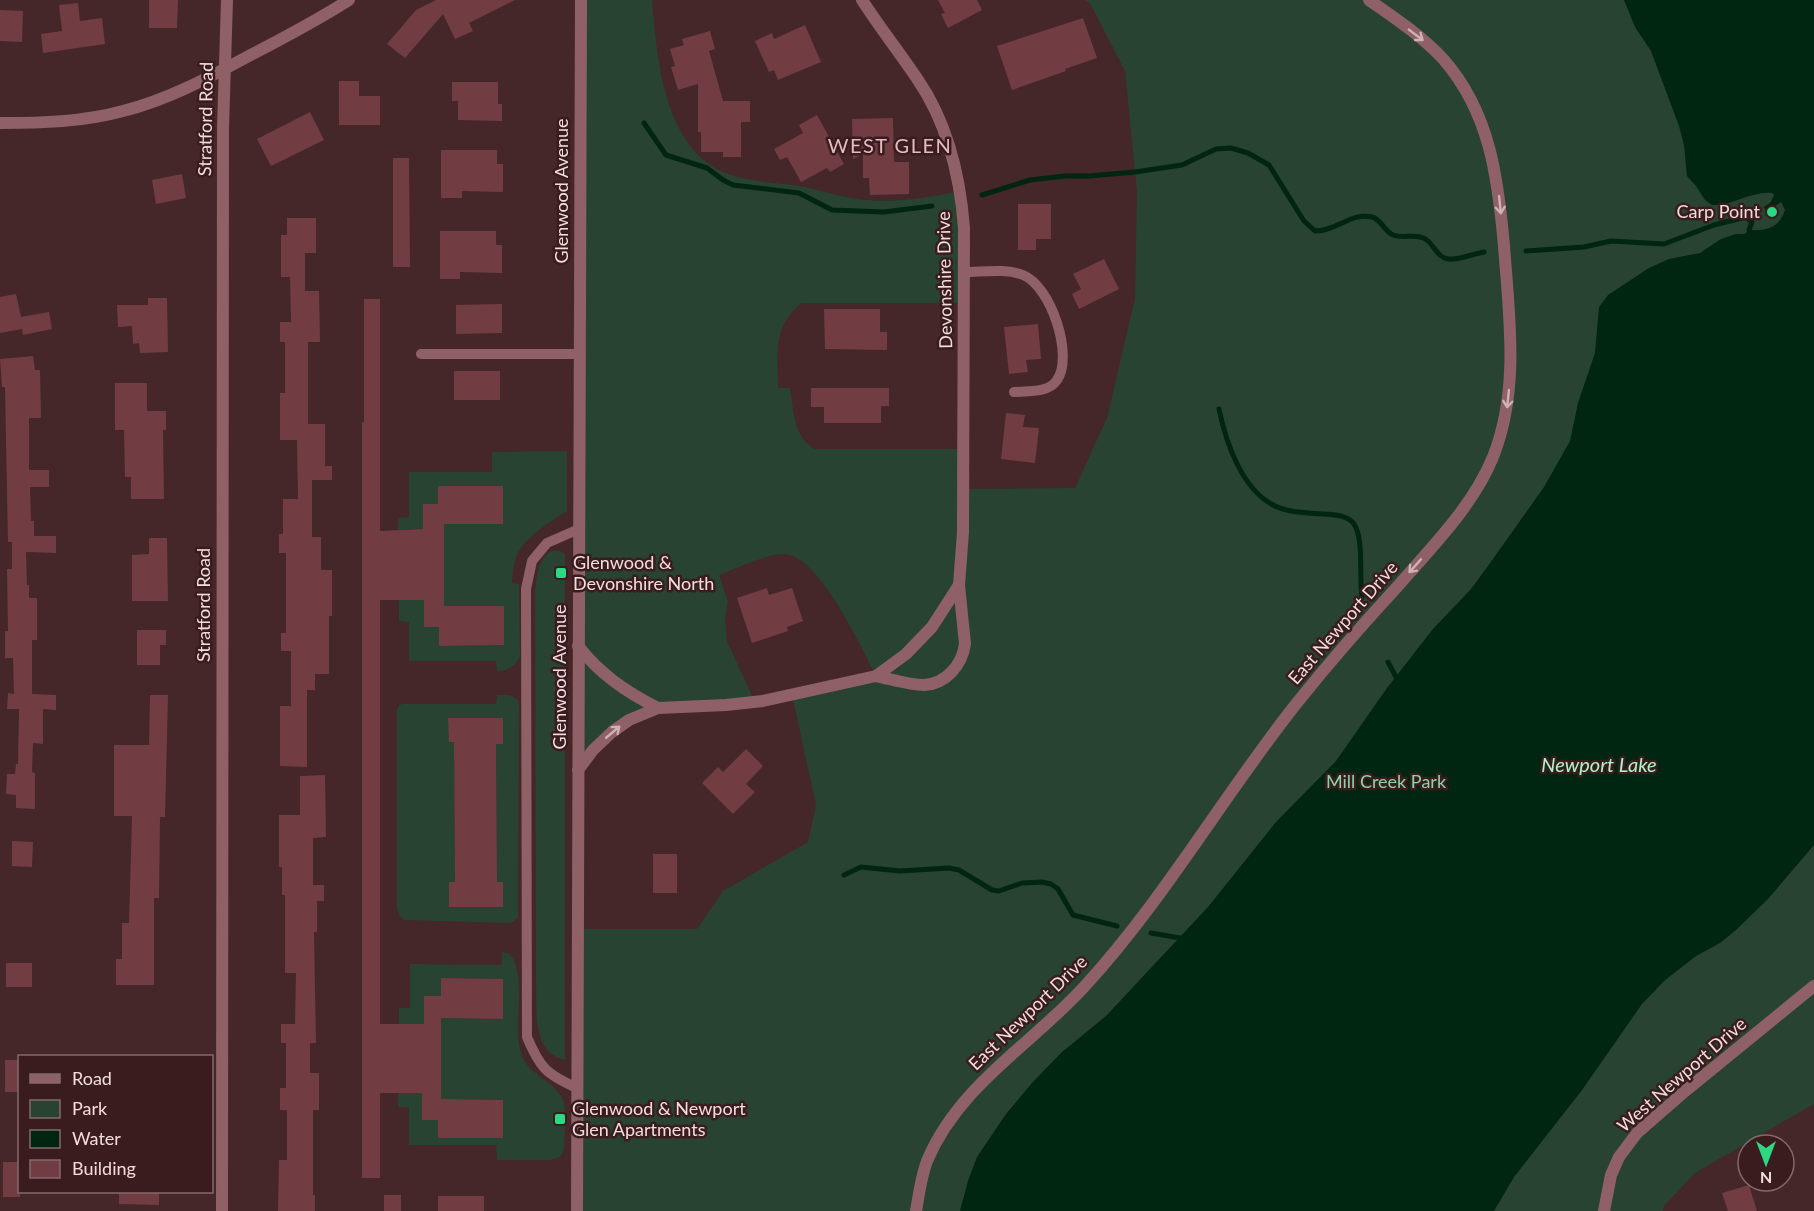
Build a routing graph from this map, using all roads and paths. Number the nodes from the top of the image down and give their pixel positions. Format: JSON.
{"nodes":[{"id":1,"x":227,"y":0,"type":"edge"},
{"id":2,"x":349,"y":0,"type":"edge"},
{"id":3,"x":581,"y":0,"type":"edge"},
{"id":4,"x":862,"y":0,"type":"edge"},
{"id":5,"x":1369,"y":0,"type":"edge"},
{"id":6,"x":225,"y":69,"type":"junction"},
{"id":7,"x":0,"y":123,"type":"edge"},
{"id":8,"x":964,"y":273,"type":"junction"},
{"id":9,"x":421,"y":354,"type":"dead end"},
{"id":10,"x":579,"y":354,"type":"junction"},
{"id":11,"x":1014,"y":392,"type":"dead end"},
{"id":12,"x":579,"y":529,"type":"junction"},
{"id":13,"x":959,"y":585,"type":"junction"},
{"id":14,"x":579,"y":646,"type":"junction"},
{"id":15,"x":876,"y":676,"type":"junction"},
{"id":16,"x":658,"y":708,"type":"junction"},
{"id":17,"x":578,"y":770,"type":"junction"},
{"id":18,"x":1814,"y":986,"type":"edge"},
{"id":19,"x":577,"y":1088,"type":"junction"},
{"id":20,"x":222,"y":1211,"type":"edge"},
{"id":21,"x":577,"y":1211,"type":"edge"},
{"id":22,"x":916,"y":1211,"type":"edge"},
{"id":23,"x":1604,"y":1211,"type":"edge"}],
"edges":[{"from":1,"to":6,"type":"street","name":"Stratford Road"},
{"from":2,"to":6,"type":"street"},
{"from":3,"to":10,"type":"street","name":"Glenwood Avenue"},
{"from":4,"to":8,"type":"street","name":"Devonshire Drive"},
{"from":5,"to":22,"type":"street","name":"East Newport Drive","one_way":true},
{"from":6,"to":7,"type":"street"},
{"from":6,"to":20,"type":"street","name":"Stratford Road"},
{"from":8,"to":11,"type":"lane"},
{"from":8,"to":13,"type":"street","name":"Devonshire Drive"},
{"from":9,"to":10,"type":"lane"},
{"from":10,"to":12,"type":"street","name":"Glenwood Avenue"},
{"from":12,"to":14,"type":"street","name":"Glenwood Avenue"},
{"from":12,"to":19,"type":"lane"},
{"from":13,"to":15,"type":"street","name":"Devonshire Drive"},
{"from":13,"to":15,"type":"street","name":"Devonshire Drive"},
{"from":14,"to":16,"type":"street"},
{"from":14,"to":17,"type":"street","name":"Glenwood Avenue"},
{"from":15,"to":16,"type":"street","name":"Devonshire Drive"},
{"from":17,"to":16,"type":"street","name":"Devonshire Drive","one_way":true},
{"from":17,"to":19,"type":"street","name":"Glenwood Avenue"},
{"from":18,"to":23,"type":"street","name":"West Newport Drive"},
{"from":19,"to":21,"type":"street","name":"Glenwood Avenue"}]}
